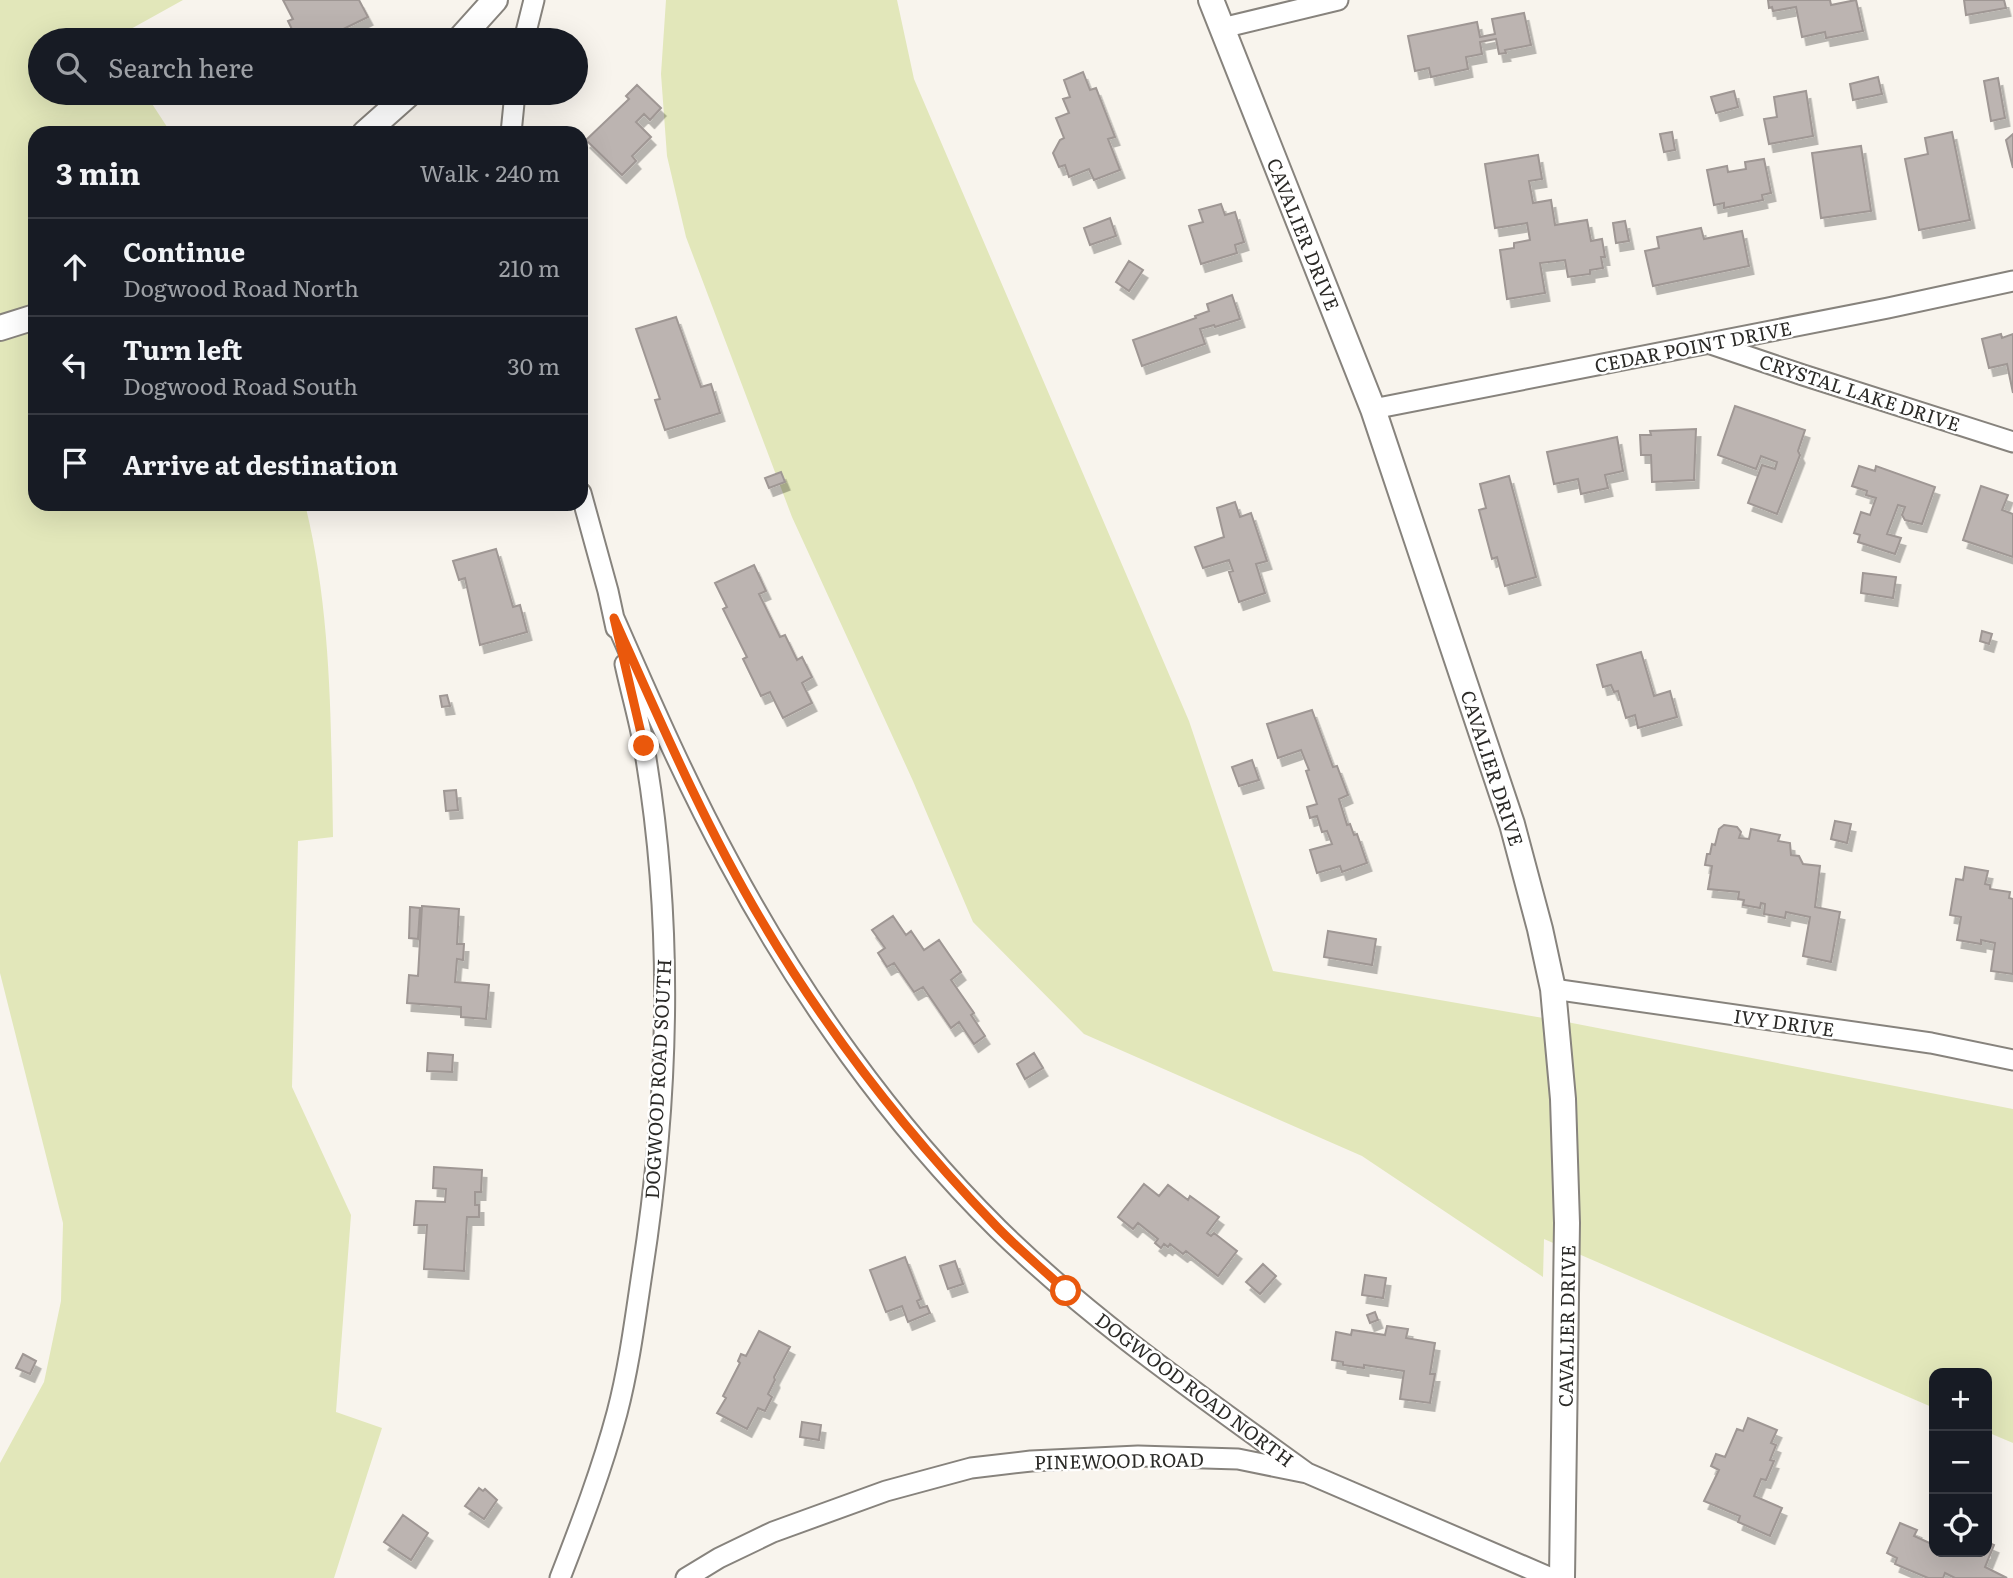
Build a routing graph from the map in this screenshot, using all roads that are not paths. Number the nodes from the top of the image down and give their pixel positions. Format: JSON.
{"nodes":[{"id":1,"x":495,"y":0,"type":"edge"},
{"id":2,"x":534,"y":0,"type":"edge"},
{"id":3,"x":1211,"y":0,"type":"edge"},
{"id":4,"x":1338,"y":0,"type":"edge"},
{"id":5,"x":470,"y":28,"type":"edge"},
{"id":6,"x":527,"y":28,"type":"edge"},
{"id":7,"x":1222,"y":28,"type":"junction"},
{"id":8,"x":396,"y":105,"type":"edge"},
{"id":9,"x":514,"y":105,"type":"edge"},
{"id":10,"x":373,"y":126,"type":"edge"},
{"id":11,"x":512,"y":126,"type":"edge"},
{"id":12,"x":2013,"y":281,"type":"edge"},
{"id":13,"x":28,"y":319,"type":"edge"},
{"id":14,"x":0,"y":328,"type":"edge"},
{"id":15,"x":1707,"y":342,"type":"junction"},
{"id":16,"x":1373,"y":409,"type":"junction"},
{"id":17,"x":2013,"y":442,"type":"edge"},
{"id":18,"x":586,"y":511,"type":"edge"},
{"id":19,"x":614,"y":618,"type":"junction"},
{"id":20,"x":1553,"y":989,"type":"junction"},
{"id":21,"x":2013,"y":1060,"type":"edge"},
{"id":22,"x":1307,"y":1473,"type":"junction"},
{"id":23,"x":560,"y":1578,"type":"edge"},
{"id":24,"x":686,"y":1578,"type":"edge"},
{"id":25,"x":1551,"y":1578,"type":"edge"},
{"id":26,"x":1562,"y":1578,"type":"edge"}],
"edges":[{"from":1,"to":5,"type":"street"},
{"from":2,"to":6,"type":"street"},
{"from":3,"to":7,"type":"street","name":"CAVALIER DRIVE"},
{"from":4,"to":7,"type":"street"},
{"from":7,"to":16,"type":"street","name":"CAVALIER DRIVE"},
{"from":8,"to":10,"type":"street"},
{"from":9,"to":11,"type":"street"},
{"from":12,"to":15,"type":"street","name":"CEDAR POINT DRIVE"},
{"from":13,"to":14,"type":"street"},
{"from":15,"to":16,"type":"street","name":"CEDAR POINT DRIVE"},
{"from":15,"to":17,"type":"street","name":"CRYSTAL LAKE DRIVE"},
{"from":16,"to":20,"type":"street","name":"CAVALIER DRIVE"},
{"from":18,"to":19,"type":"street","name":"DOGWOOD ROAD SOUTH"},
{"from":19,"to":22,"type":"street","name":"DOGWOOD ROAD NORTH"},
{"from":19,"to":23,"type":"street","name":"DOGWOOD ROAD SOUTH"},
{"from":20,"to":21,"type":"street","name":"IVY DRIVE"},
{"from":20,"to":26,"type":"street","name":"CAVALIER DRIVE"},
{"from":22,"to":24,"type":"street","name":"PINEWOOD ROAD"},
{"from":22,"to":25,"type":"street","name":"PINEWOOD ROAD"}]}
